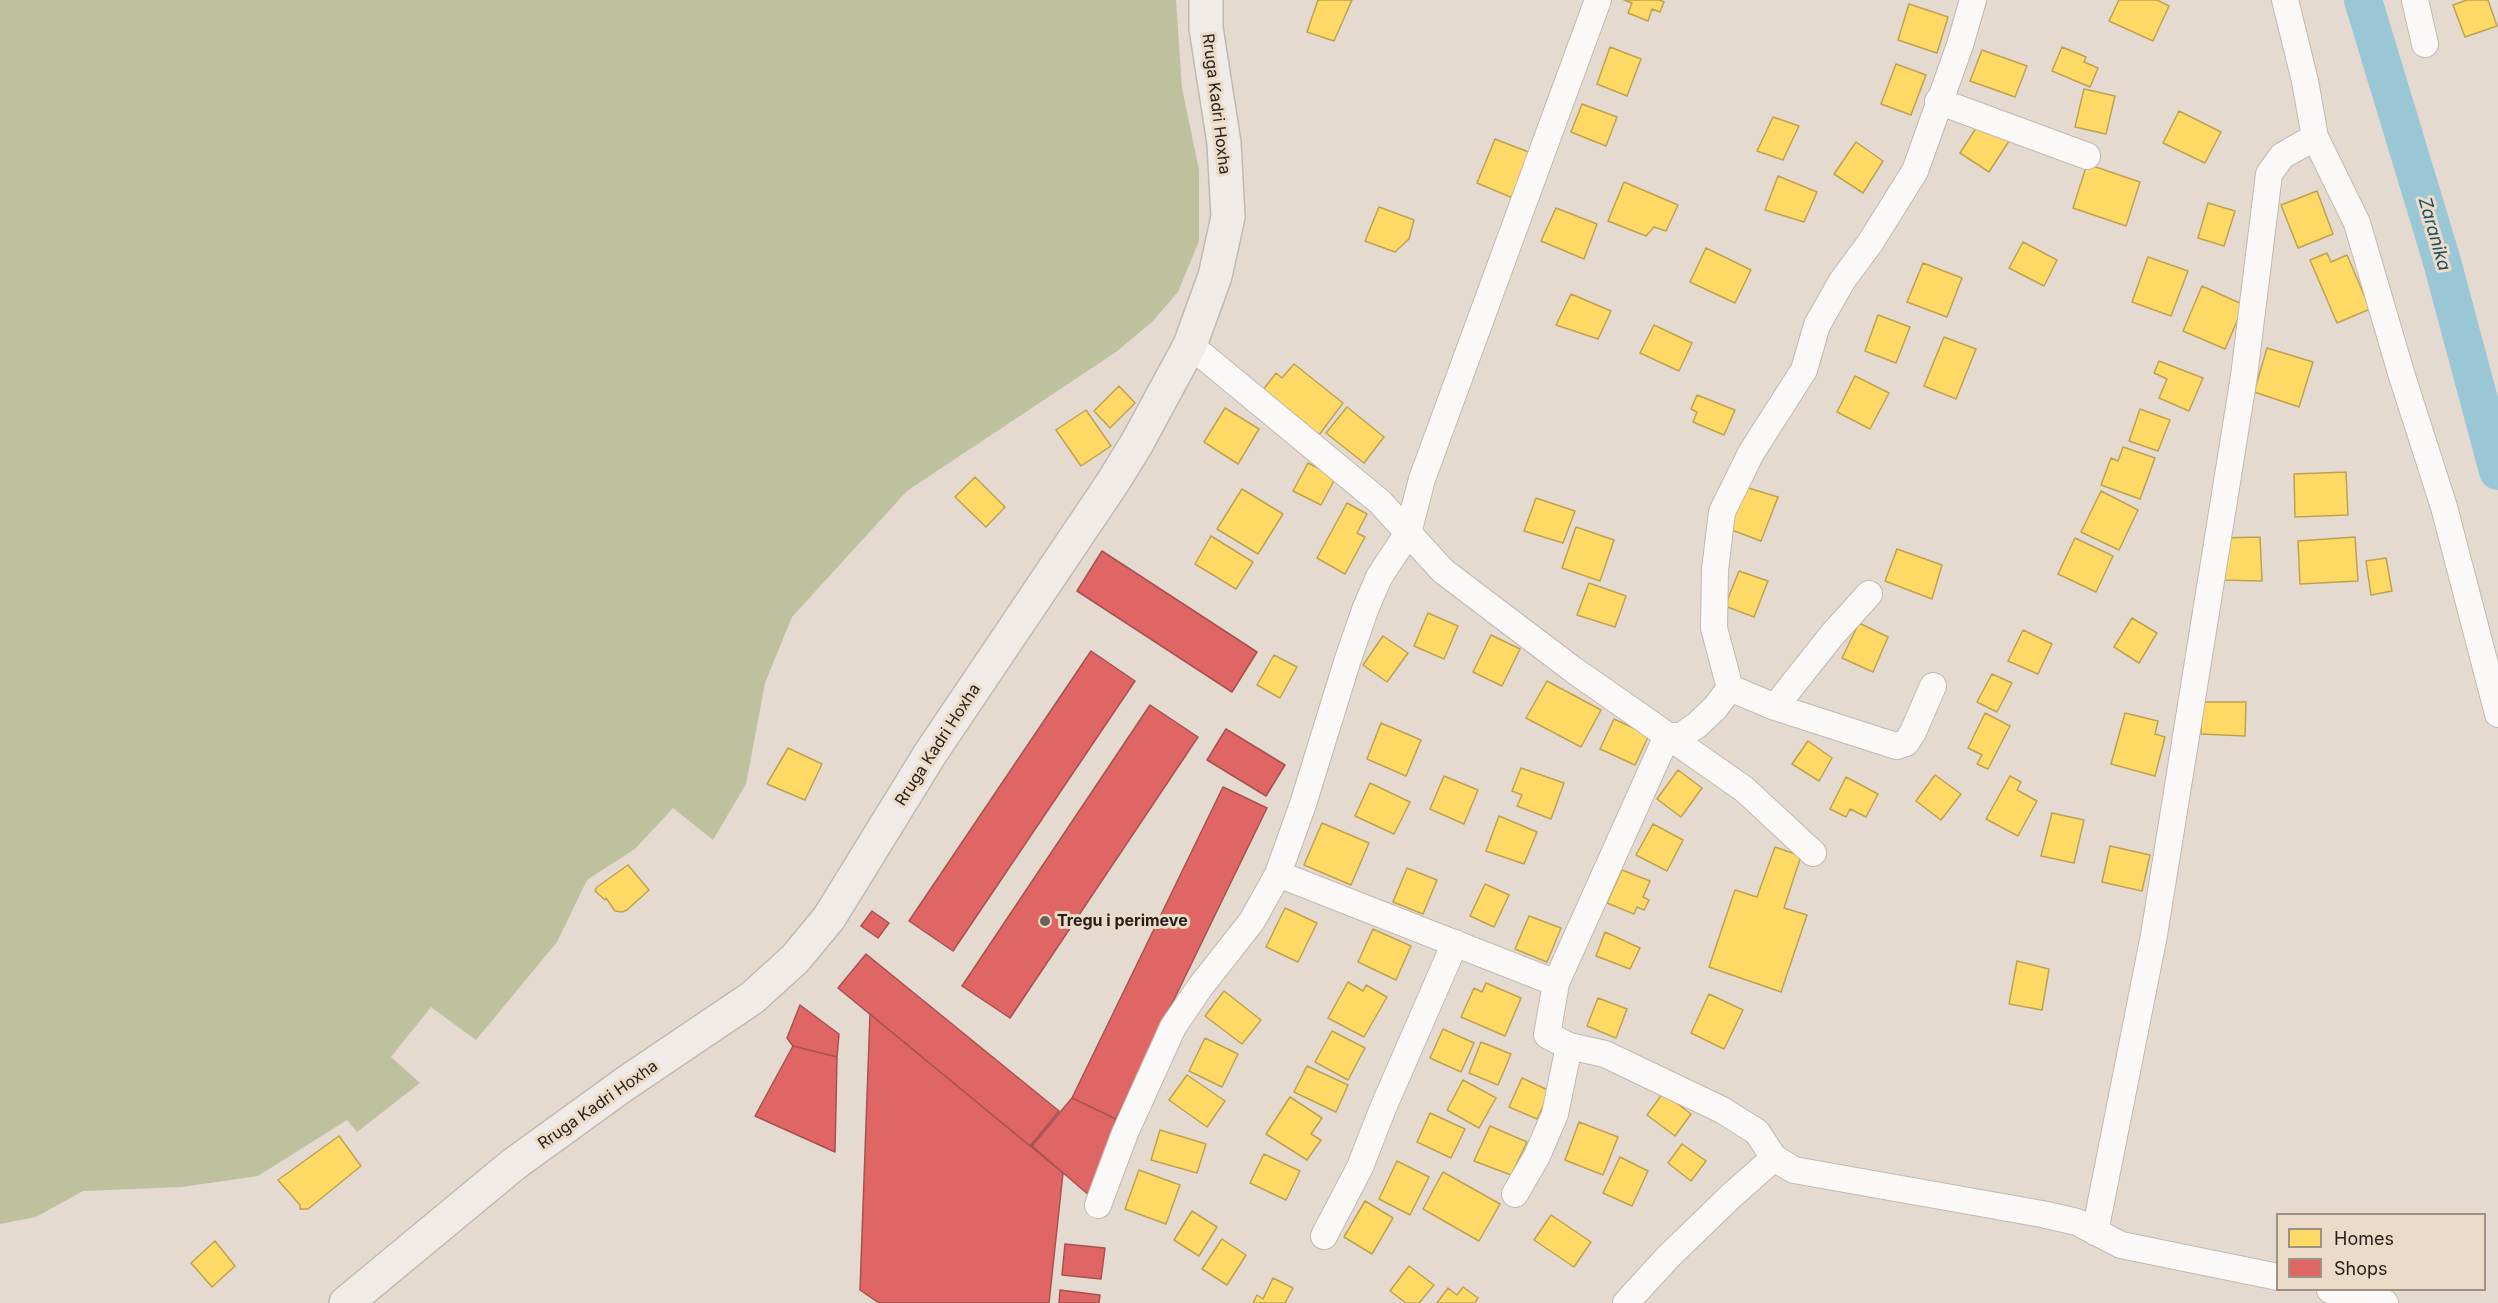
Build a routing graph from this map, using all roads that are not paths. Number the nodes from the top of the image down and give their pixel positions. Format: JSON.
{"nodes":[{"id":1,"x":1206,"y":0,"type":"edge"},
{"id":2,"x":1598,"y":0,"type":"edge"},
{"id":3,"x":1973,"y":0,"type":"edge"},
{"id":4,"x":2285,"y":0,"type":"edge"},
{"id":5,"x":2415,"y":0,"type":"edge"},
{"id":6,"x":2426,"y":44,"type":"dead end"},
{"id":7,"x":1938,"y":101,"type":"junction"},
{"id":8,"x":2315,"y":137,"type":"junction"},
{"id":9,"x":2088,"y":156,"type":"dead end"},
{"id":10,"x":1190,"y":345,"type":"junction"},
{"id":11,"x":1408,"y":533,"type":"junction"},
{"id":12,"x":1869,"y":594,"type":"dead end"},
{"id":13,"x":1933,"y":686,"type":"dead end"},
{"id":14,"x":1730,"y":688,"type":"junction"},
{"id":15,"x":1775,"y":707,"type":"junction"},
{"id":16,"x":2498,"y":714,"type":"edge"},
{"id":17,"x":1667,"y":736,"type":"junction"},
{"id":18,"x":1813,"y":853,"type":"dead end"},
{"id":19,"x":1278,"y":874,"type":"junction"},
{"id":20,"x":1455,"y":943,"type":"junction"},
{"id":21,"x":1556,"y":983,"type":"junction"},
{"id":22,"x":1569,"y":1046,"type":"junction"},
{"id":23,"x":1774,"y":1158,"type":"junction"},
{"id":24,"x":1515,"y":1194,"type":"dead end"},
{"id":25,"x":1098,"y":1205,"type":"dead end"},
{"id":26,"x":2095,"y":1232,"type":"junction"},
{"id":27,"x":1324,"y":1236,"type":"dead end"},
{"id":28,"x":2276,"y":1277,"type":"edge"},
{"id":29,"x":2334,"y":1291,"type":"edge"},
{"id":30,"x":345,"y":1303,"type":"edge"},
{"id":31,"x":1626,"y":1303,"type":"edge"},
{"id":32,"x":2385,"y":1303,"type":"edge"}],
"edges":[{"from":1,"to":10,"type":"main road","name":"Rruga Kadri Hoxha"},
{"from":2,"to":11,"type":"street"},
{"from":3,"to":7,"type":"street"},
{"from":4,"to":8,"type":"street"},
{"from":5,"to":6,"type":"street"},
{"from":7,"to":9,"type":"street"},
{"from":7,"to":14,"type":"street"},
{"from":8,"to":16,"type":"street"},
{"from":8,"to":26,"type":"street"},
{"from":10,"to":11,"type":"street"},
{"from":10,"to":30,"type":"main road","name":"Rruga Kadri Hoxha"},
{"from":11,"to":17,"type":"street"},
{"from":11,"to":19,"type":"street"},
{"from":12,"to":15,"type":"street"},
{"from":13,"to":15,"type":"street"},
{"from":14,"to":15,"type":"street"},
{"from":14,"to":17,"type":"street"},
{"from":17,"to":18,"type":"street"},
{"from":17,"to":21,"type":"street"},
{"from":19,"to":20,"type":"street"},
{"from":19,"to":25,"type":"street"},
{"from":20,"to":21,"type":"street"},
{"from":20,"to":27,"type":"street"},
{"from":21,"to":22,"type":"street"},
{"from":22,"to":23,"type":"street"},
{"from":22,"to":24,"type":"street"},
{"from":23,"to":26,"type":"street"},
{"from":23,"to":31,"type":"street"},
{"from":26,"to":28,"type":"street"},
{"from":29,"to":32,"type":"street"}]}
